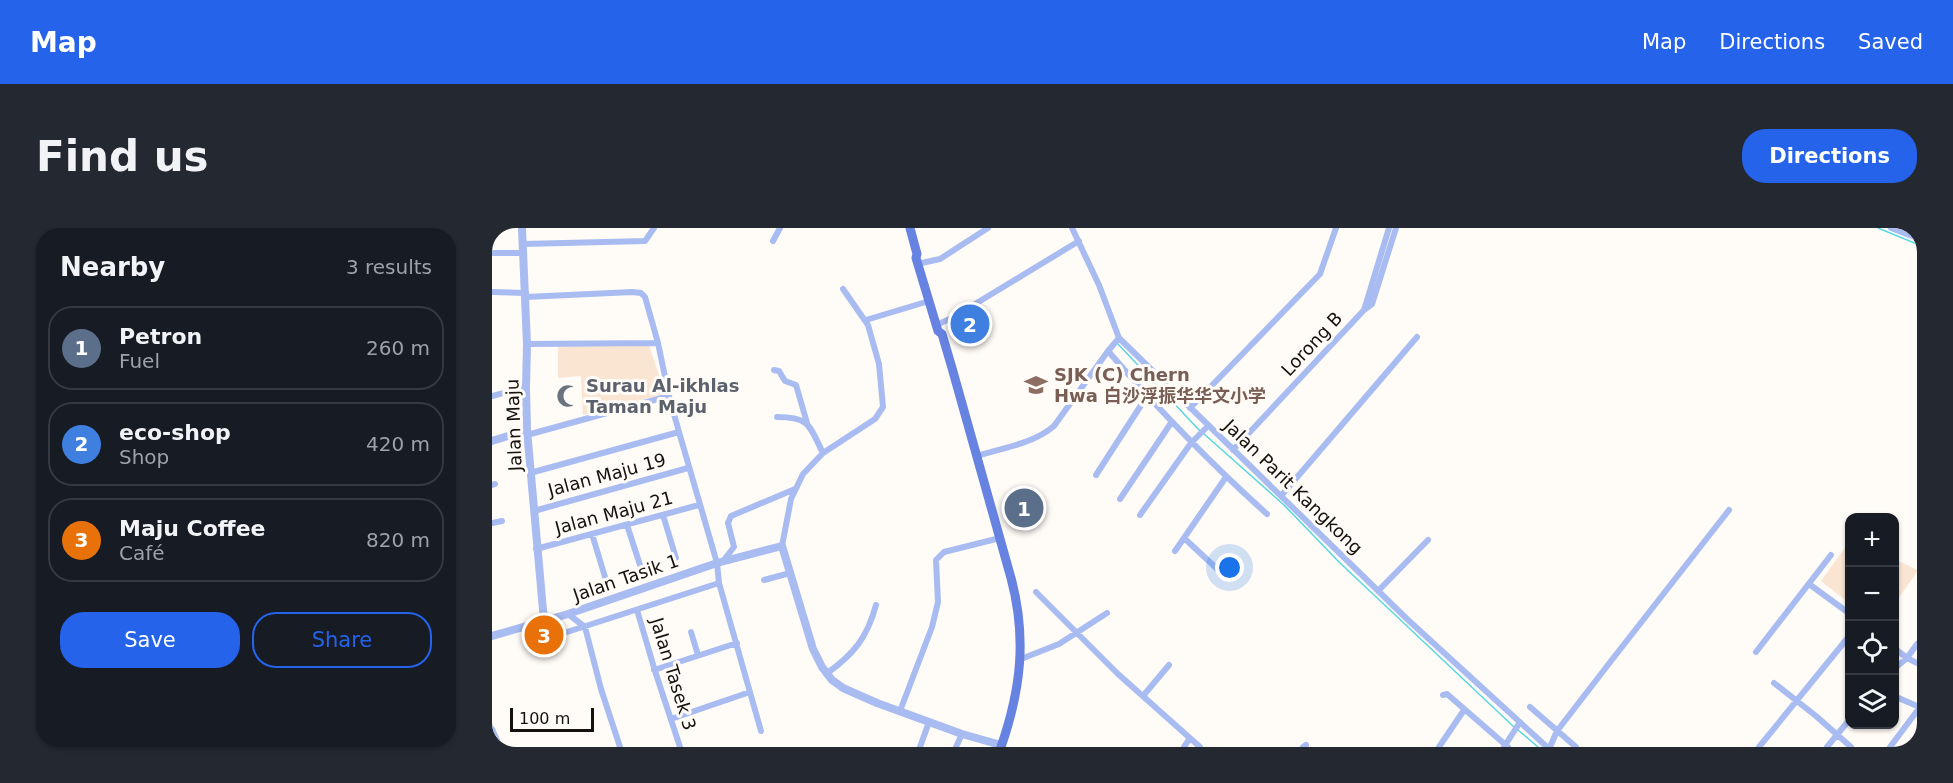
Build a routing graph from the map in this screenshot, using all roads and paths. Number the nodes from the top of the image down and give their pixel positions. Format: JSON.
{"nodes":[{"id":1,"x":522,"y":228,"type":"edge"},
{"id":2,"x":654,"y":228,"type":"edge"},
{"id":3,"x":780,"y":228,"type":"edge"},
{"id":4,"x":910,"y":228,"type":"edge"},
{"id":5,"x":973,"y":228,"type":"edge"},
{"id":6,"x":988,"y":228,"type":"edge"},
{"id":7,"x":1072,"y":228,"type":"edge"},
{"id":8,"x":1336,"y":228,"type":"edge"},
{"id":9,"x":1389,"y":228,"type":"edge"},
{"id":10,"x":1396,"y":228,"type":"edge"},
{"id":11,"x":1891,"y":228,"type":"edge"},
{"id":12,"x":976,"y":236,"type":"junction"},
{"id":13,"x":1917,"y":238,"type":"edge"},
{"id":14,"x":1079,"y":241,"type":"junction"},
{"id":15,"x":773,"y":242,"type":"dead end"},
{"id":16,"x":522,"y":244,"type":"junction"},
{"id":17,"x":492,"y":253,"type":"edge"},
{"id":18,"x":523,"y":253,"type":"junction"},
{"id":19,"x":920,"y":264,"type":"junction"},
{"id":20,"x":1375,"y":286,"type":"junction"},
{"id":21,"x":843,"y":289,"type":"dead end"},
{"id":22,"x":492,"y":292,"type":"edge"},
{"id":23,"x":526,"y":295,"type":"junction"},
{"id":24,"x":929,"y":301,"type":"junction"},
{"id":25,"x":866,"y":320,"type":"junction"},
{"id":26,"x":940,"y":327,"type":"junction"},
{"id":27,"x":1417,"y":337,"type":"dead end"},
{"id":28,"x":1119,"y":338,"type":"junction"},
{"id":29,"x":658,"y":343,"type":"junction"},
{"id":30,"x":527,"y":344,"type":"junction"},
{"id":31,"x":1108,"y":351,"type":"junction"},
{"id":32,"x":774,"y":370,"type":"dead end"},
{"id":33,"x":526,"y":387,"type":"junction"},
{"id":34,"x":492,"y":396,"type":"edge"},
{"id":35,"x":669,"y":396,"type":"junction"},
{"id":36,"x":1147,"y":396,"type":"junction"},
{"id":37,"x":1190,"y":408,"type":"junction"},
{"id":38,"x":777,"y":417,"type":"dead end"},
{"id":39,"x":807,"y":423,"type":"junction"},
{"id":40,"x":1171,"y":423,"type":"junction"},
{"id":41,"x":1206,"y":428,"type":"junction"},
{"id":42,"x":679,"y":432,"type":"junction"},
{"id":43,"x":527,"y":433,"type":"junction"},
{"id":44,"x":492,"y":441,"type":"edge"},
{"id":45,"x":1191,"y":443,"type":"junction"},
{"id":46,"x":1233,"y":450,"type":"junction"},
{"id":47,"x":823,"y":453,"type":"junction"},
{"id":48,"x":977,"y":456,"type":"junction"},
{"id":49,"x":688,"y":468,"type":"junction"},
{"id":50,"x":530,"y":473,"type":"junction"},
{"id":51,"x":1096,"y":475,"type":"dead end"},
{"id":52,"x":1226,"y":477,"type":"junction"},
{"id":53,"x":795,"y":489,"type":"junction"},
{"id":54,"x":1281,"y":496,"type":"junction"},
{"id":55,"x":1120,"y":499,"type":"dead end"},
{"id":56,"x":699,"y":505,"type":"junction"},
{"id":57,"x":1729,"y":510,"type":"dead end"},
{"id":58,"x":534,"y":511,"type":"junction"},
{"id":59,"x":1267,"y":514,"type":"dead end"},
{"id":60,"x":663,"y":515,"type":"junction"},
{"id":61,"x":1140,"y":515,"type":"dead end"},
{"id":62,"x":502,"y":520,"type":"dead end"},
{"id":63,"x":492,"y":523,"type":"edge"},
{"id":64,"x":627,"y":525,"type":"junction"},
{"id":65,"x":592,"y":534,"type":"junction"},
{"id":66,"x":1000,"y":538,"type":"junction"},
{"id":67,"x":1184,"y":538,"type":"junction"},
{"id":68,"x":1428,"y":540,"type":"dead end"},
{"id":69,"x":782,"y":546,"type":"junction"},
{"id":70,"x":536,"y":549,"type":"junction"},
{"id":71,"x":1175,"y":551,"type":"dead end"},
{"id":72,"x":1831,"y":555,"type":"dead end"},
{"id":73,"x":676,"y":558,"type":"dead end"},
{"id":74,"x":720,"y":562,"type":"junction"},
{"id":75,"x":640,"y":566,"type":"dead end"},
{"id":76,"x":790,"y":573,"type":"junction"},
{"id":77,"x":605,"y":577,"type":"dead end"},
{"id":78,"x":1228,"y":579,"type":"dead end"},
{"id":79,"x":764,"y":580,"type":"dead end"},
{"id":80,"x":719,"y":583,"type":"junction"},
{"id":81,"x":1809,"y":584,"type":"junction"},
{"id":82,"x":1378,"y":591,"type":"junction"},
{"id":83,"x":1036,"y":592,"type":"dead end"},
{"id":84,"x":876,"y":605,"type":"dead end"},
{"id":85,"x":638,"y":610,"type":"junction"},
{"id":86,"x":1845,"y":610,"type":"edge"},
{"id":87,"x":1107,"y":613,"type":"dead end"},
{"id":88,"x":568,"y":614,"type":"junction"},
{"id":89,"x":544,"y":621,"type":"junction"},
{"id":90,"x":585,"y":627,"type":"junction"},
{"id":91,"x":691,"y":632,"type":"dead end"},
{"id":92,"x":564,"y":633,"type":"dead end"},
{"id":93,"x":1076,"y":634,"type":"junction"},
{"id":94,"x":492,"y":636,"type":"edge"},
{"id":95,"x":1845,"y":641,"type":"edge"},
{"id":96,"x":737,"y":643,"type":"junction"},
{"id":97,"x":1917,"y":644,"type":"edge"},
{"id":98,"x":1756,"y":652,"type":"dead end"},
{"id":99,"x":1899,"y":652,"type":"edge"},
{"id":100,"x":698,"y":655,"type":"junction"},
{"id":101,"x":1906,"y":658,"type":"junction"},
{"id":102,"x":1021,"y":659,"type":"junction"},
{"id":103,"x":1917,"y":663,"type":"edge"},
{"id":104,"x":1899,"y":664,"type":"edge"},
{"id":105,"x":1169,"y":665,"type":"dead end"},
{"id":106,"x":654,"y":670,"type":"junction"},
{"id":107,"x":826,"y":674,"type":"junction"},
{"id":108,"x":1774,"y":684,"type":"dead end"},
{"id":109,"x":750,"y":692,"type":"junction"},
{"id":110,"x":1443,"y":695,"type":"dead end"},
{"id":111,"x":1143,"y":696,"type":"junction"},
{"id":112,"x":1899,"y":698,"type":"edge"},
{"id":113,"x":1797,"y":701,"type":"junction"},
{"id":114,"x":1917,"y":706,"type":"edge"},
{"id":115,"x":1530,"y":707,"type":"dead end"},
{"id":116,"x":1464,"y":710,"type":"junction"},
{"id":117,"x":900,"y":711,"type":"junction"},
{"id":118,"x":1917,"y":711,"type":"edge"},
{"id":119,"x":671,"y":719,"type":"junction"},
{"id":120,"x":929,"y":722,"type":"junction"},
{"id":121,"x":1519,"y":724,"type":"junction"},
{"id":122,"x":1845,"y":725,"type":"edge"},
{"id":123,"x":492,"y":729,"type":"edge"},
{"id":124,"x":761,"y":731,"type":"dead end"},
{"id":125,"x":1557,"y":731,"type":"junction"},
{"id":126,"x":962,"y":734,"type":"junction"},
{"id":127,"x":1837,"y":735,"type":"junction"},
{"id":128,"x":1190,"y":738,"type":"junction"},
{"id":129,"x":1001,"y":746,"type":"edge"},
{"id":130,"x":1506,"y":746,"type":"edge"},
{"id":131,"x":500,"y":747,"type":"edge"},
{"id":132,"x":620,"y":747,"type":"edge"},
{"id":133,"x":680,"y":747,"type":"edge"},
{"id":134,"x":920,"y":747,"type":"edge"},
{"id":135,"x":956,"y":747,"type":"edge"},
{"id":136,"x":1184,"y":747,"type":"edge"},
{"id":137,"x":1200,"y":747,"type":"edge"},
{"id":138,"x":1439,"y":747,"type":"edge"},
{"id":139,"x":1548,"y":747,"type":"edge"},
{"id":140,"x":1576,"y":747,"type":"edge"},
{"id":141,"x":1759,"y":747,"type":"edge"},
{"id":142,"x":1827,"y":747,"type":"edge"},
{"id":143,"x":1851,"y":747,"type":"edge"},
{"id":144,"x":1890,"y":747,"type":"edge"}],
"edges":[{"from":1,"to":16,"type":"street","name":"Jalan Maju"},
{"from":2,"to":16,"type":"street"},
{"from":3,"to":15,"type":"street"},
{"from":4,"to":19,"type":"main road"},
{"from":5,"to":12,"type":"street"},
{"from":6,"to":12,"type":"street"},
{"from":7,"to":14,"type":"street"},
{"from":8,"to":37,"type":"street"},
{"from":9,"to":20,"type":"street"},
{"from":10,"to":20,"type":"street"},
{"from":11,"to":13,"type":"street"},
{"from":12,"to":19,"type":"street"},
{"from":14,"to":26,"type":"street"},
{"from":14,"to":28,"type":"street"},
{"from":16,"to":18,"type":"street","name":"Jalan Maju"},
{"from":17,"to":18,"type":"street"},
{"from":18,"to":23,"type":"street","name":"Jalan Maju"},
{"from":19,"to":24,"type":"main road"},
{"from":19,"to":26,"type":"main road"},
{"from":20,"to":46,"type":"street","name":"Lorong B"},
{"from":21,"to":25,"type":"street"},
{"from":22,"to":23,"type":"street"},
{"from":23,"to":29,"type":"street"},
{"from":23,"to":30,"type":"street","name":"Jalan Maju"},
{"from":24,"to":25,"type":"street"},
{"from":24,"to":26,"type":"main road"},
{"from":25,"to":47,"type":"street"},
{"from":26,"to":48,"type":"main road"},
{"from":27,"to":54,"type":"street"},
{"from":28,"to":31,"type":"street"},
{"from":28,"to":37,"type":"street","name":"Jalan Parit Kangkong"},
{"from":29,"to":30,"type":"street"},
{"from":29,"to":35,"type":"street"},
{"from":30,"to":33,"type":"street","name":"Jalan Maju"},
{"from":31,"to":36,"type":"street"},
{"from":31,"to":48,"type":"street"},
{"from":32,"to":39,"type":"street"},
{"from":33,"to":34,"type":"street"},
{"from":33,"to":43,"type":"street","name":"Jalan Maju"},
{"from":35,"to":42,"type":"street"},
{"from":35,"to":43,"type":"street"},
{"from":36,"to":40,"type":"street"},
{"from":36,"to":51,"type":"street"},
{"from":37,"to":41,"type":"street","name":"Jalan Parit Kangkong"},
{"from":38,"to":39,"type":"street"},
{"from":39,"to":47,"type":"street"},
{"from":40,"to":45,"type":"street"},
{"from":40,"to":55,"type":"street"},
{"from":41,"to":45,"type":"street"},
{"from":41,"to":46,"type":"street","name":"Jalan Parit Kangkong"},
{"from":42,"to":49,"type":"street"},
{"from":42,"to":50,"type":"street"},
{"from":43,"to":44,"type":"street"},
{"from":43,"to":50,"type":"street","name":"Jalan Maju"},
{"from":45,"to":52,"type":"street"},
{"from":45,"to":61,"type":"street"},
{"from":46,"to":54,"type":"street","name":"Jalan Parit Kangkong"},
{"from":47,"to":53,"type":"street"},
{"from":48,"to":66,"type":"main road"},
{"from":49,"to":56,"type":"street"},
{"from":49,"to":58,"type":"street","name":"Jalan Maju 19"},
{"from":50,"to":58,"type":"street","name":"Jalan Maju"},
{"from":52,"to":59,"type":"street"},
{"from":52,"to":67,"type":"street"},
{"from":53,"to":69,"type":"street"},
{"from":53,"to":74,"type":"street"},
{"from":54,"to":82,"type":"street","name":"Jalan Parit Kangkong"},
{"from":56,"to":60,"type":"street","name":"Jalan Maju 21"},
{"from":56,"to":74,"type":"street"},
{"from":57,"to":125,"type":"street"},
{"from":58,"to":70,"type":"street","name":"Jalan Maju"},
{"from":60,"to":64,"type":"street","name":"Jalan Maju 21"},
{"from":60,"to":73,"type":"street"},
{"from":62,"to":63,"type":"street"},
{"from":64,"to":65,"type":"street","name":"Jalan Maju 21"},
{"from":64,"to":75,"type":"street"},
{"from":65,"to":70,"type":"street","name":"Jalan Maju 21"},
{"from":65,"to":77,"type":"street"},
{"from":66,"to":102,"type":"main road"},
{"from":66,"to":117,"type":"street"},
{"from":67,"to":71,"type":"street"},
{"from":67,"to":78,"type":"street"},
{"from":68,"to":82,"type":"street"},
{"from":69,"to":74,"type":"street","name":"Jalan Tasik 1"},
{"from":69,"to":76,"type":"street"},
{"from":70,"to":89,"type":"street","name":"Jalan Maju"},
{"from":72,"to":81,"type":"street"},
{"from":74,"to":80,"type":"street"},
{"from":74,"to":88,"type":"street","name":"Jalan Tasik 1"},
{"from":76,"to":79,"type":"street"},
{"from":76,"to":107,"type":"street"},
{"from":80,"to":85,"type":"street"},
{"from":80,"to":96,"type":"street"},
{"from":81,"to":86,"type":"street"},
{"from":81,"to":98,"type":"street"},
{"from":82,"to":121,"type":"street","name":"Jalan Parit Kangkong"},
{"from":83,"to":93,"type":"street"},
{"from":84,"to":107,"type":"street"},
{"from":85,"to":90,"type":"street"},
{"from":85,"to":106,"type":"street","name":"Jalan Tasek 3"},
{"from":87,"to":93,"type":"street"},
{"from":88,"to":89,"type":"street","name":"Jalan Tasik 1"},
{"from":88,"to":90,"type":"street"},
{"from":89,"to":94,"type":"street","name":"Jalan Tasik 1"},
{"from":90,"to":92,"type":"street"},
{"from":90,"to":132,"type":"street"},
{"from":91,"to":100,"type":"street"},
{"from":93,"to":102,"type":"street"},
{"from":93,"to":111,"type":"street"},
{"from":95,"to":113,"type":"street"},
{"from":96,"to":100,"type":"street"},
{"from":96,"to":109,"type":"street"},
{"from":97,"to":101,"type":"street"},
{"from":99,"to":101,"type":"street"},
{"from":100,"to":106,"type":"street"},
{"from":101,"to":103,"type":"street"},
{"from":101,"to":104,"type":"street"},
{"from":102,"to":129,"type":"main road"},
{"from":105,"to":111,"type":"street"},
{"from":106,"to":119,"type":"street","name":"Jalan Tasek 3"},
{"from":107,"to":117,"type":"street"},
{"from":108,"to":113,"type":"street"},
{"from":109,"to":119,"type":"street"},
{"from":109,"to":124,"type":"street"},
{"from":110,"to":116,"type":"street"},
{"from":111,"to":128,"type":"street"},
{"from":112,"to":114,"type":"street"},
{"from":113,"to":127,"type":"street"},
{"from":113,"to":141,"type":"street"},
{"from":115,"to":125,"type":"street"},
{"from":116,"to":130,"type":"street"},
{"from":116,"to":138,"type":"street"},
{"from":117,"to":120,"type":"street"},
{"from":118,"to":144,"type":"street"},
{"from":119,"to":133,"type":"street","name":"Jalan Tasek 3"},
{"from":120,"to":126,"type":"street"},
{"from":120,"to":134,"type":"street"},
{"from":121,"to":130,"type":"street"},
{"from":121,"to":139,"type":"street","name":"Jalan Parit Kangkong"},
{"from":122,"to":127,"type":"street"},
{"from":123,"to":131,"type":"street"},
{"from":125,"to":139,"type":"street"},
{"from":125,"to":140,"type":"street"},
{"from":126,"to":129,"type":"street"},
{"from":126,"to":135,"type":"street"},
{"from":127,"to":142,"type":"street"},
{"from":127,"to":143,"type":"street"},
{"from":128,"to":136,"type":"street"},
{"from":128,"to":137,"type":"street"}]}
